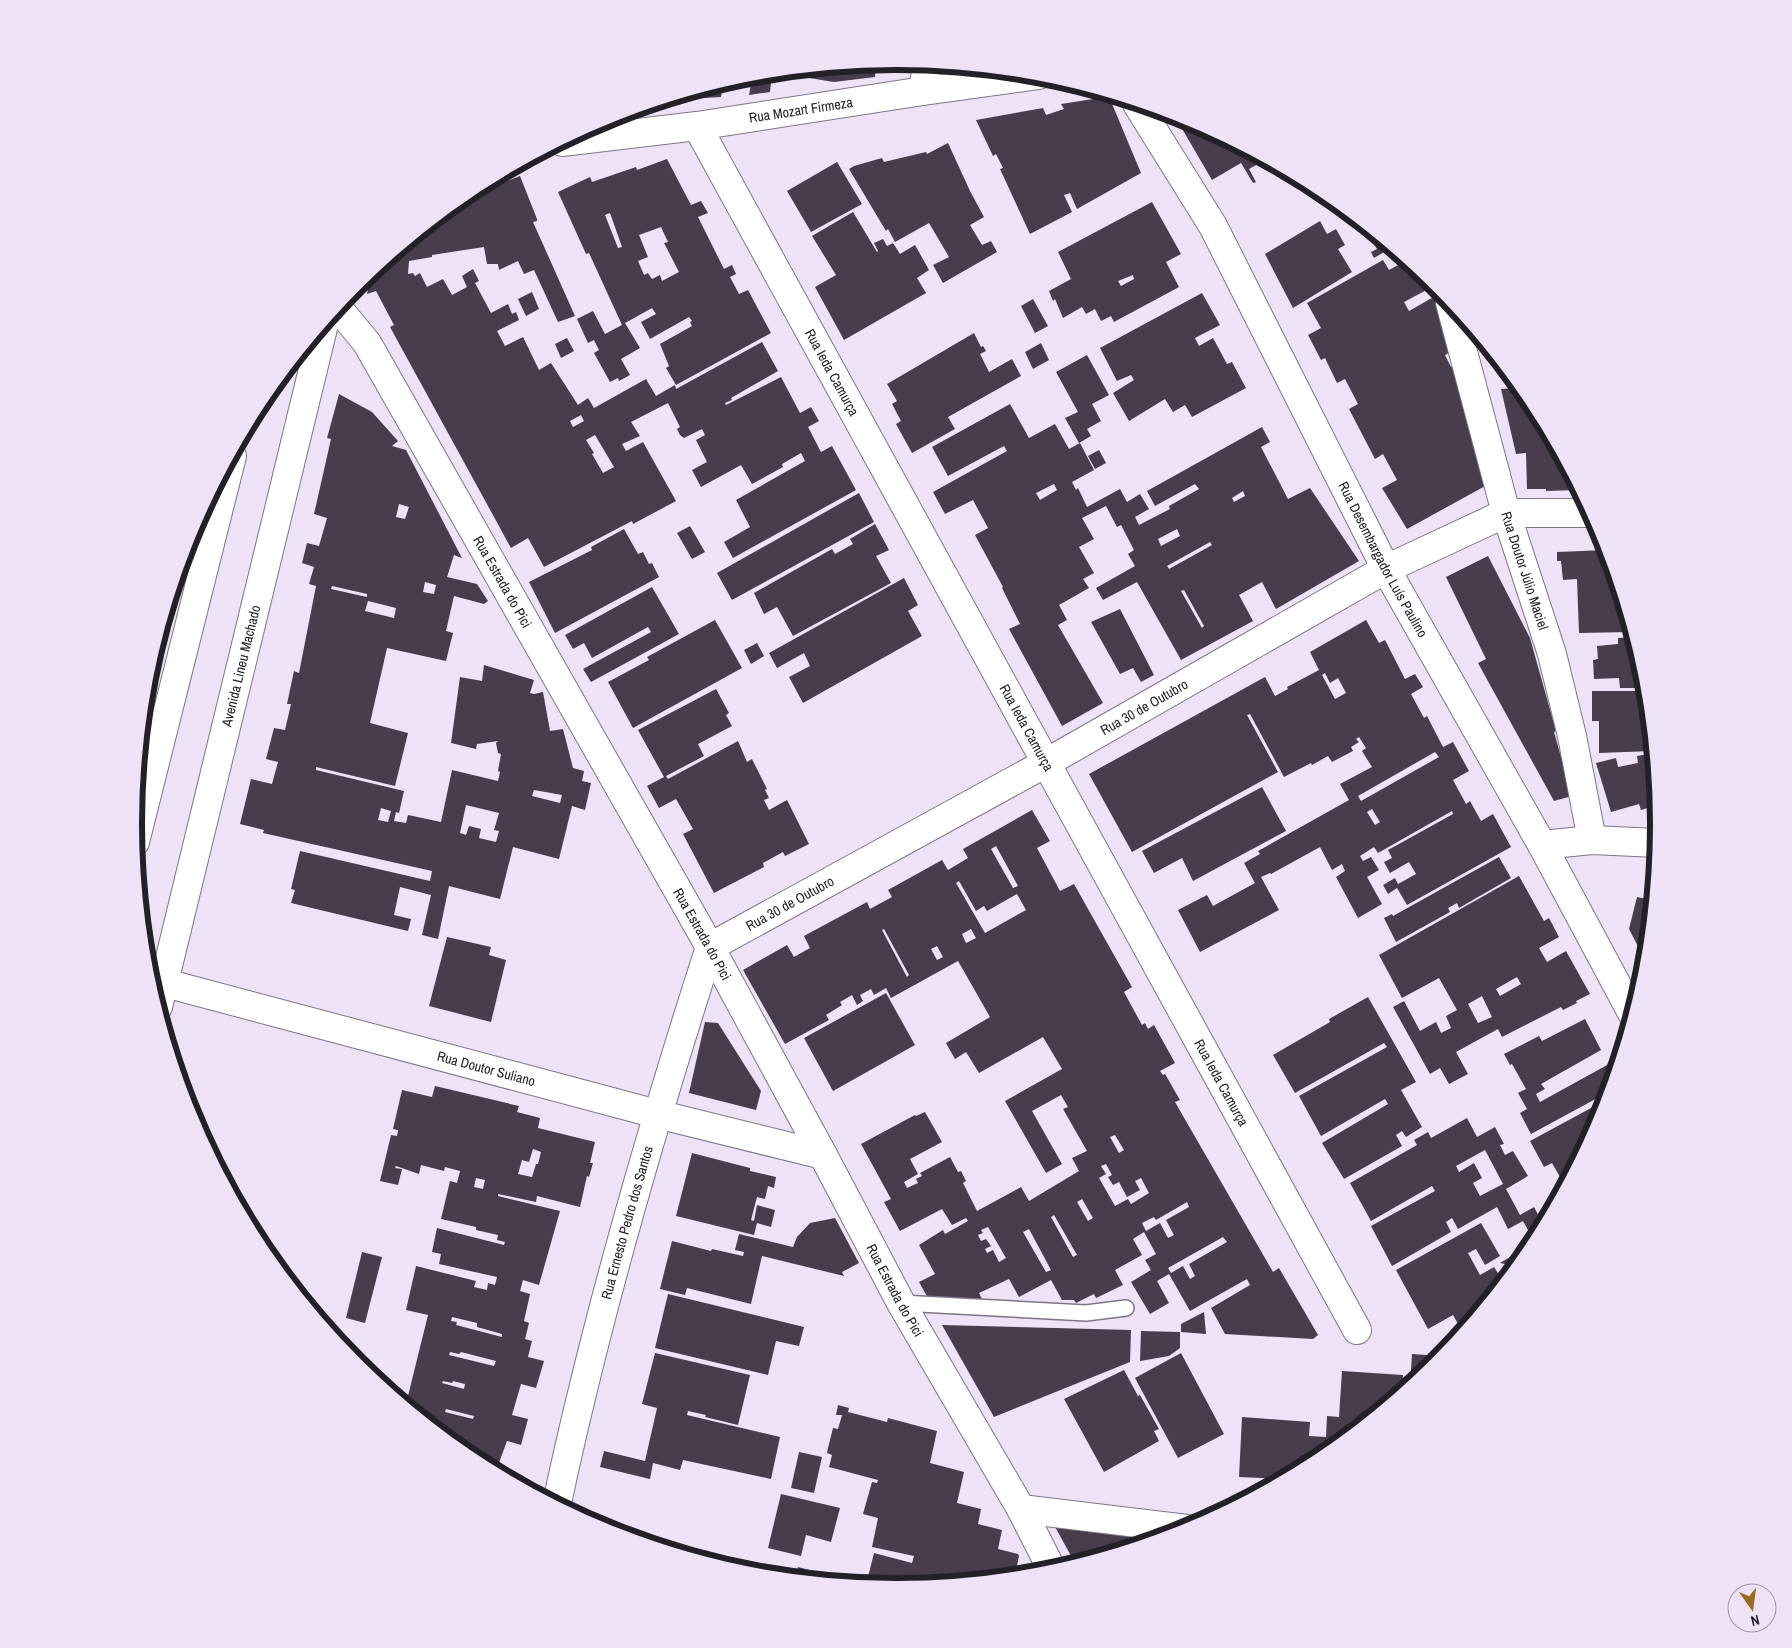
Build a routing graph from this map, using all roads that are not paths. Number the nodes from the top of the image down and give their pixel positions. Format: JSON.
{"nodes":[{"id":1,"x":926,"y":71,"type":"edge"},
{"id":2,"x":1011,"y":79,"type":"edge"},
{"id":3,"x":923,"y":91,"type":"junction"},
{"id":4,"x":1143,"y":112,"type":"edge"},
{"id":5,"x":698,"y":126,"type":"junction"},
{"id":6,"x":580,"y":140,"type":"edge"},
{"id":7,"x":342,"y":313,"type":"edge"},
{"id":8,"x":1454,"y":317,"type":"edge"},
{"id":9,"x":321,"y":337,"type":"edge"},
{"id":10,"x":226,"y":479,"type":"edge"},
{"id":11,"x":1506,"y":513,"type":"junction"},
{"id":12,"x":1582,"y":513,"type":"edge"},
{"id":13,"x":1386,"y":569,"type":"junction"},
{"id":14,"x":1046,"y":763,"type":"junction"},
{"id":15,"x":142,"y":812,"type":"edge"},
{"id":16,"x":1592,"y":840,"type":"junction"},
{"id":17,"x":1649,"y":843,"type":"edge"},
{"id":18,"x":1542,"y":845,"type":"junction"},
{"id":19,"x":710,"y":947,"type":"junction"},
{"id":20,"x":159,"y":984,"type":"edge"},
{"id":21,"x":161,"y":991,"type":"edge"},
{"id":22,"x":1628,"y":1005,"type":"edge"},
{"id":23,"x":657,"y":1114,"type":"junction"},
{"id":24,"x":823,"y":1154,"type":"junction"},
{"id":25,"x":901,"y":1303,"type":"junction"},
{"id":26,"x":1126,"y":1308,"type":"dead end"},
{"id":27,"x":1357,"y":1330,"type":"dead end"},
{"id":28,"x":558,"y":1497,"type":"edge"},
{"id":29,"x":1021,"y":1510,"type":"junction"},
{"id":30,"x":1169,"y":1527,"type":"edge"},
{"id":31,"x":1048,"y":1563,"type":"edge"}],
"edges":[{"from":1,"to":3,"type":"street"},
{"from":2,"to":3,"type":"street","name":"Rua Mozart Firmeza"},
{"from":3,"to":5,"type":"street","name":"Rua Mozart Firmeza"},
{"from":4,"to":13,"type":"street","name":"Rua Desembargador Luís Paulino"},
{"from":5,"to":6,"type":"street","name":"Rua Mozart Firmeza"},
{"from":5,"to":14,"type":"street","name":"Rua Ieda Camurça"},
{"from":7,"to":19,"type":"street","name":"Rua Estrada do Pici"},
{"from":8,"to":11,"type":"street","name":"Rua Doutor Júlio Maciel"},
{"from":9,"to":20,"type":"street","name":"Avenida Lineu Machado"},
{"from":10,"to":15,"type":"street"},
{"from":11,"to":12,"type":"street","name":"Rua 30 de Outubro"},
{"from":11,"to":13,"type":"street","name":"Rua 30 de Outubro"},
{"from":11,"to":16,"type":"street","name":"Rua Doutor Júlio Maciel"},
{"from":13,"to":14,"type":"street","name":"Rua 30 de Outubro"},
{"from":13,"to":18,"type":"street","name":"Rua Desembargador Luís Paulino"},
{"from":14,"to":19,"type":"street","name":"Rua 30 de Outubro"},
{"from":14,"to":27,"type":"street","name":"Rua Ieda Camurça"},
{"from":16,"to":17,"type":"street"},
{"from":16,"to":18,"type":"street"},
{"from":18,"to":22,"type":"street","name":"Rua Desembargador Luís Paulino"},
{"from":19,"to":23,"type":"street","name":"Rua Ernesto Pedro dos Santos"},
{"from":19,"to":24,"type":"street","name":"Rua Estrada do Pici"},
{"from":21,"to":23,"type":"street","name":"Rua Doutor Suliano"},
{"from":23,"to":24,"type":"street","name":"Rua Doutor Suliano"},
{"from":23,"to":28,"type":"street","name":"Rua Ernesto Pedro dos Santos"},
{"from":24,"to":25,"type":"street","name":"Rua Estrada do Pici"},
{"from":25,"to":26,"type":"lane"},
{"from":25,"to":29,"type":"street","name":"Rua Estrada do Pici"},
{"from":29,"to":30,"type":"street"},
{"from":29,"to":31,"type":"street","name":"Rua Estrada do Pici"}]}
